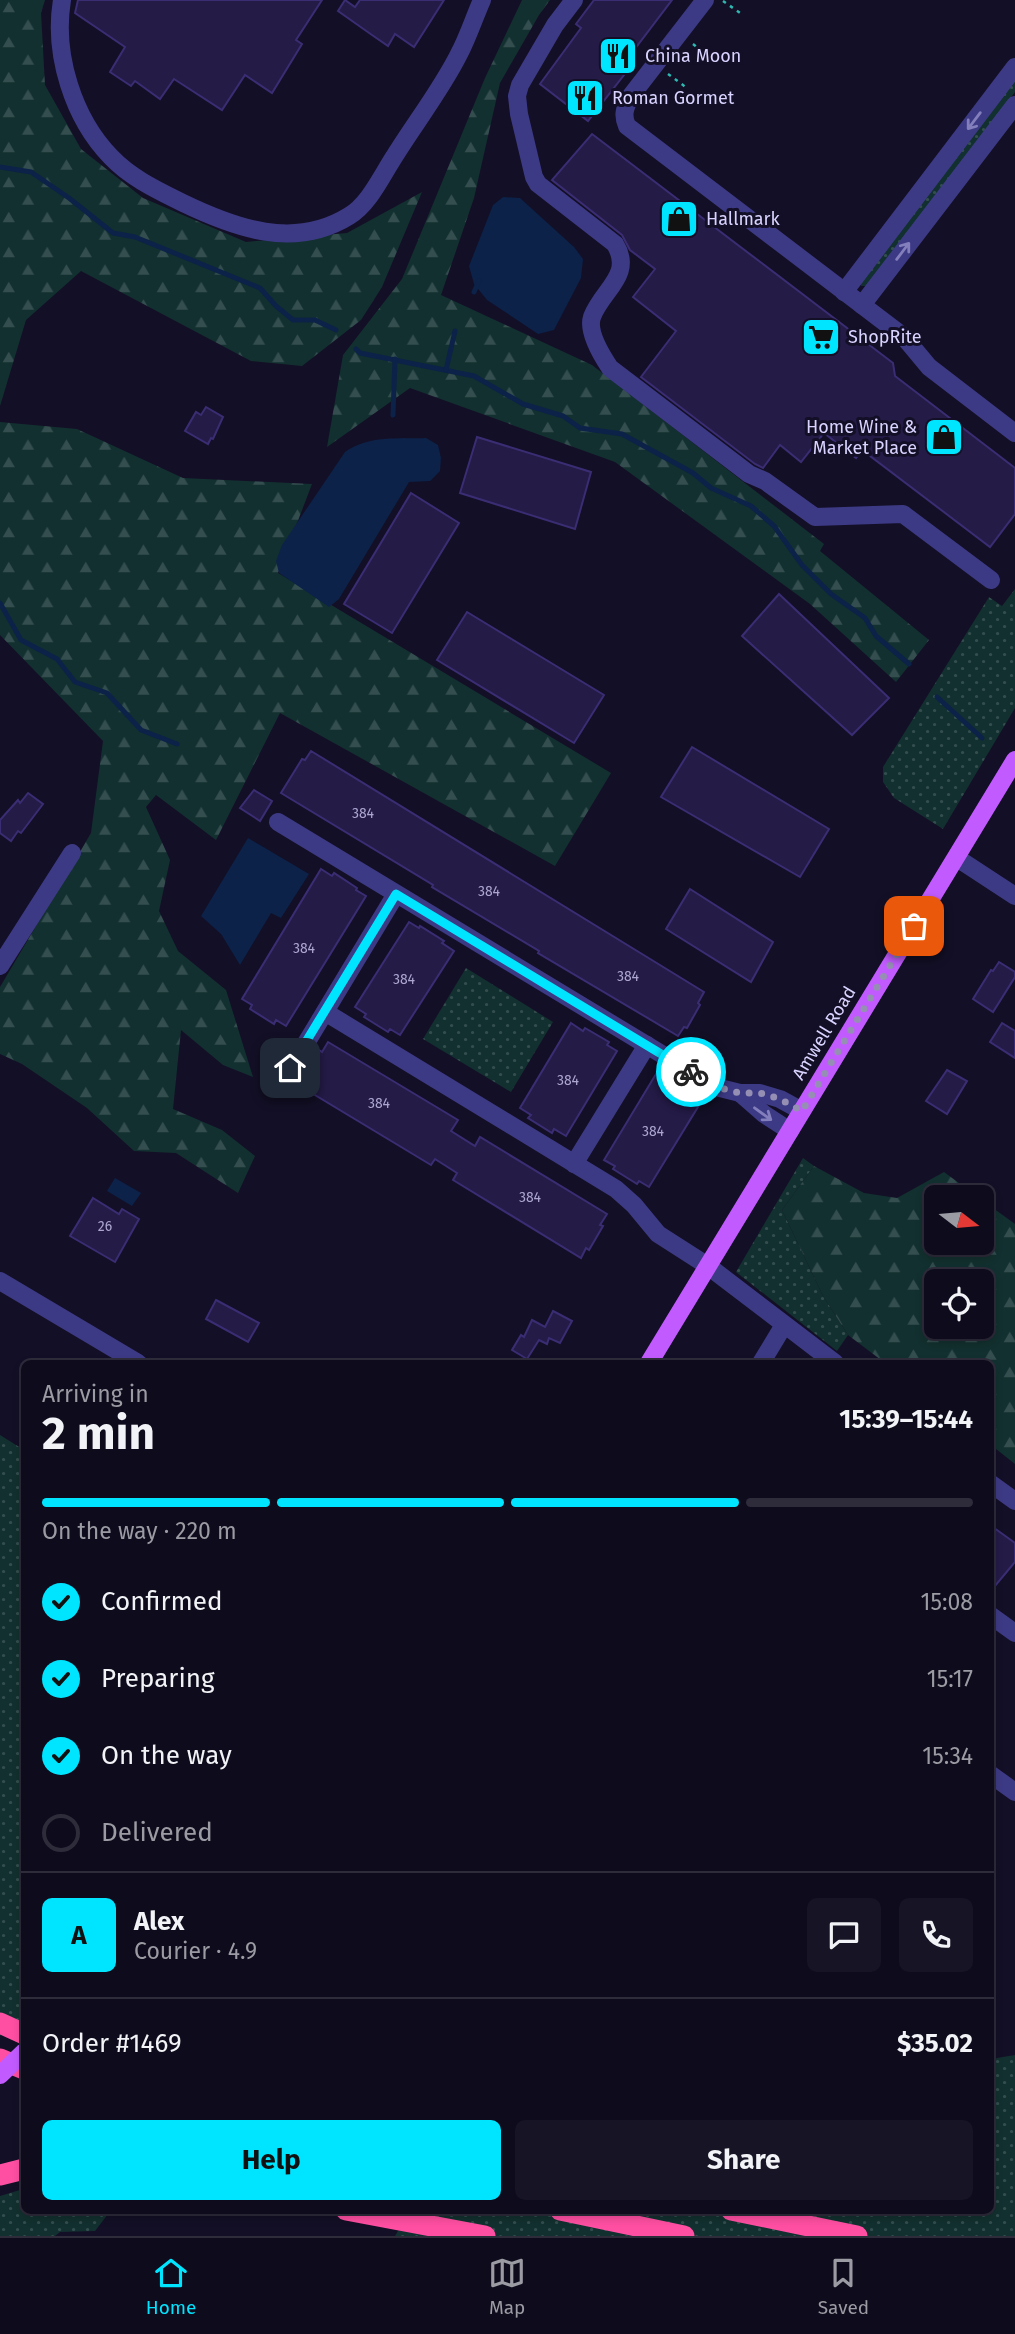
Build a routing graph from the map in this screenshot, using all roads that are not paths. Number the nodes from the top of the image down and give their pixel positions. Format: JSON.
{"nodes":[{"id":1,"x":62,"y":0,"type":"edge"},
{"id":2,"x":482,"y":0,"type":"edge"},
{"id":3,"x":574,"y":0,"type":"edge"},
{"id":4,"x":705,"y":0,"type":"edge"},
{"id":5,"x":1015,"y":67,"type":"edge"},
{"id":6,"x":1015,"y":105,"type":"edge"},
{"id":7,"x":844,"y":292,"type":"junction"},
{"id":8,"x":862,"y":305,"type":"junction"},
{"id":9,"x":1015,"y":433,"type":"edge"},
{"id":10,"x":991,"y":580,"type":"dead end"},
{"id":11,"x":1015,"y":760,"type":"edge"},
{"id":12,"x":278,"y":822,"type":"dead end"},
{"id":13,"x":72,"y":853,"type":"dead end"},
{"id":14,"x":957,"y":858,"type":"junction"},
{"id":15,"x":396,"y":894,"type":"junction"},
{"id":16,"x":1015,"y":896,"type":"edge"},
{"id":17,"x":0,"y":966,"type":"edge"},
{"id":18,"x":325,"y":1012,"type":"junction"},
{"id":19,"x":647,"y":1045,"type":"junction"},
{"id":20,"x":290,"y":1068,"type":"dead end"},
{"id":21,"x":740,"y":1093,"type":"junction"},
{"id":22,"x":802,"y":1111,"type":"junction"},
{"id":23,"x":790,"y":1131,"type":"junction"},
{"id":24,"x":574,"y":1164,"type":"junction"},
{"id":25,"x":708,"y":1266,"type":"junction"},
{"id":26,"x":0,"y":1281,"type":"edge"},
{"id":27,"x":784,"y":1325,"type":"junction"},
{"id":28,"x":133,"y":1360,"type":"edge"},
{"id":29,"x":651,"y":1360,"type":"edge"},
{"id":30,"x":763,"y":1360,"type":"edge"},
{"id":31,"x":831,"y":1360,"type":"edge"},
{"id":32,"x":994,"y":1486,"type":"edge"},
{"id":33,"x":1015,"y":1502,"type":"edge"},
{"id":34,"x":994,"y":1618,"type":"edge"},
{"id":35,"x":1015,"y":1633,"type":"edge"},
{"id":36,"x":994,"y":1777,"type":"edge"},
{"id":37,"x":1015,"y":1792,"type":"edge"},
{"id":38,"x":0,"y":2023,"type":"edge"},
{"id":39,"x":21,"y":2033,"type":"edge"},
{"id":40,"x":21,"y":2055,"type":"edge"},
{"id":41,"x":0,"y":2059,"type":"edge"},
{"id":42,"x":21,"y":2068,"type":"edge"},
{"id":43,"x":0,"y":2075,"type":"edge"},
{"id":44,"x":21,"y":2170,"type":"edge"},
{"id":45,"x":0,"y":2175,"type":"edge"},
{"id":46,"x":367,"y":2214,"type":"edge"},
{"id":47,"x":579,"y":2214,"type":"edge"},
{"id":48,"x":750,"y":2214,"type":"edge"},
{"id":49,"x":485,"y":2236,"type":"edge"},
{"id":50,"x":684,"y":2236,"type":"edge"},
{"id":51,"x":857,"y":2236,"type":"edge"}],
"edges":[{"from":1,"to":2,"type":"street"},
{"from":3,"to":10,"type":"street"},
{"from":4,"to":7,"type":"street"},
{"from":5,"to":7,"type":"street","one_way":true},
{"from":8,"to":6,"type":"street","one_way":true},
{"from":7,"to":8,"type":"street"},
{"from":8,"to":9,"type":"street"},
{"from":11,"to":14,"type":"main road","name":"Amwell Road"},
{"from":12,"to":15,"type":"street"},
{"from":13,"to":17,"type":"street"},
{"from":14,"to":16,"type":"street"},
{"from":14,"to":22,"type":"main road","name":"Amwell Road"},
{"from":15,"to":18,"type":"street"},
{"from":15,"to":19,"type":"street"},
{"from":18,"to":20,"type":"street"},
{"from":18,"to":24,"type":"street"},
{"from":19,"to":21,"type":"street"},
{"from":19,"to":24,"type":"street"},
{"from":21,"to":22,"type":"street"},
{"from":21,"to":23,"type":"street","one_way":true},
{"from":22,"to":23,"type":"main road","name":"Amwell Road"},
{"from":23,"to":25,"type":"main road","name":"Amwell Road"},
{"from":24,"to":25,"type":"street"},
{"from":25,"to":27,"type":"street"},
{"from":25,"to":29,"type":"main road","name":"Amwell Road"},
{"from":26,"to":28,"type":"street"},
{"from":27,"to":30,"type":"street"},
{"from":27,"to":31,"type":"street"},
{"from":32,"to":33,"type":"street"},
{"from":34,"to":35,"type":"street"},
{"from":36,"to":37,"type":"street"},
{"from":38,"to":39,"type":"highway"},
{"from":40,"to":43,"type":"main road","bridge":true},
{"from":41,"to":42,"type":"highway"},
{"from":44,"to":45,"type":"highway"},
{"from":46,"to":49,"type":"highway"},
{"from":47,"to":50,"type":"highway"},
{"from":48,"to":51,"type":"highway"}]}
